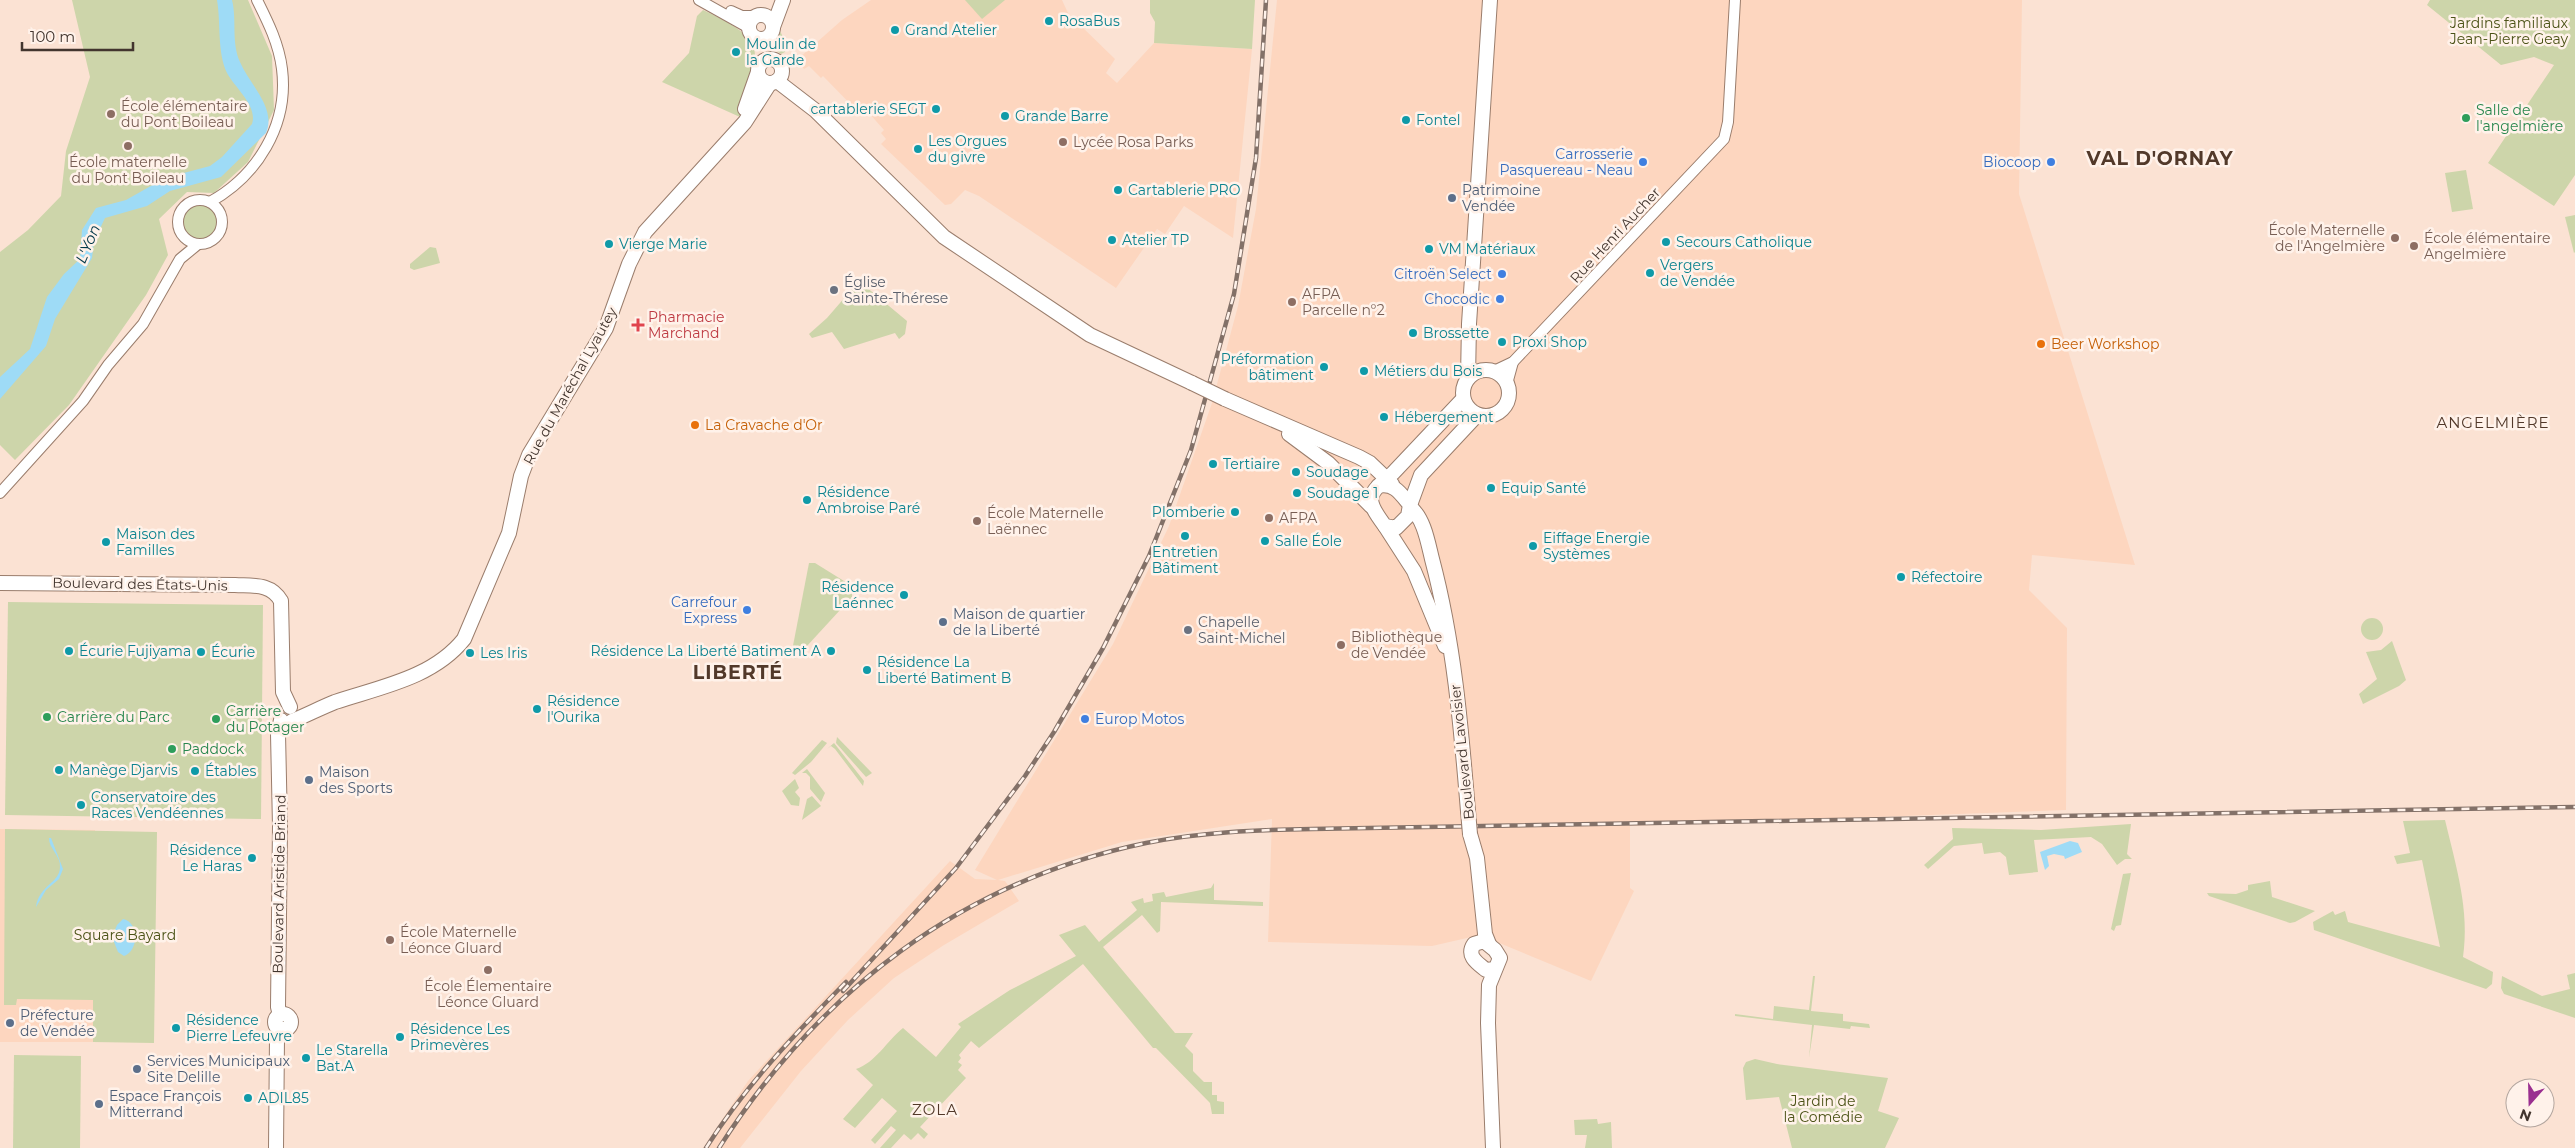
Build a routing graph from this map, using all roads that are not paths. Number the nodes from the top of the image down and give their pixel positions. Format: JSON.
{"nodes":[{"id":1,"x":257,"y":0,"type":"edge"},
{"id":2,"x":774,"y":0,"type":"edge"},
{"id":3,"x":783,"y":0,"type":"edge"},
{"id":4,"x":1490,"y":0,"type":"edge"},
{"id":5,"x":1735,"y":0,"type":"edge"},
{"id":6,"x":701,"y":1,"type":"edge"},
{"id":7,"x":761,"y":27,"type":"junction"},
{"id":8,"x":765,"y":64,"type":"junction"},
{"id":9,"x":776,"y":78,"type":"junction"},
{"id":10,"x":735,"y":132,"type":"junction"},
{"id":11,"x":233,"y":188,"type":"junction"},
{"id":12,"x":210,"y":202,"type":"junction"},
{"id":13,"x":221,"y":215,"type":"junction"},
{"id":14,"x":182,"y":235,"type":"junction"},
{"id":15,"x":197,"y":244,"type":"junction"},
{"id":16,"x":180,"y":259,"type":"junction"},
{"id":17,"x":1468,"y":351,"type":"junction"},
{"id":18,"x":1513,"y":362,"type":"junction"},
{"id":19,"x":1490,"y":370,"type":"junction"},
{"id":20,"x":1468,"y":378,"type":"junction"},
{"id":21,"x":1507,"y":384,"type":"junction"},
{"id":22,"x":1463,"y":398,"type":"junction"},
{"id":23,"x":1256,"y":413,"type":"junction"},
{"id":24,"x":1477,"y":415,"type":"junction"},
{"id":25,"x":1410,"y":454,"type":"junction"},
{"id":26,"x":1370,"y":463,"type":"junction"},
{"id":27,"x":1382,"y":482,"type":"junction"},
{"id":28,"x":0,"y":493,"type":"edge"},
{"id":29,"x":1371,"y":506,"type":"junction"},
{"id":30,"x":1410,"y":506,"type":"junction"},
{"id":31,"x":1385,"y":526,"type":"junction"},
{"id":32,"x":0,"y":583,"type":"edge"},
{"id":33,"x":277,"y":594,"type":"joint"},
{"id":34,"x":1453,"y":670,"type":"junction"},
{"id":35,"x":287,"y":715,"type":"junction"},
{"id":36,"x":1470,"y":834,"type":"junction"},
{"id":37,"x":1474,"y":944,"type":"junction"},
{"id":38,"x":1489,"y":944,"type":"junction"},
{"id":39,"x":1479,"y":965,"type":"junction"},
{"id":40,"x":1495,"y":969,"type":"junction"},
{"id":41,"x":1488,"y":1023,"type":"junction"},
{"id":42,"x":276,"y":1148,"type":"edge"},
{"id":43,"x":1493,"y":1148,"type":"edge"}],
"edges":[{"from":1,"to":11,"type":"street"},
{"from":2,"to":7,"type":"main road"},
{"from":3,"to":7,"type":"main road"},
{"from":4,"to":17,"type":"main road"},
{"from":5,"to":18,"type":"street","name":"Rue Henri Aucher"},
{"from":6,"to":7,"type":"street"},
{"from":7,"to":8,"type":"main road"},
{"from":8,"to":9,"type":"main road"},
{"from":8,"to":9,"type":"main road"},
{"from":8,"to":10,"type":"main road","name":"Rue du Maréchal Lyautey"},
{"from":9,"to":10,"type":"main road","name":"Rue du Maréchal Lyautey"},
{"from":9,"to":23,"type":"main road","bridge":true},
{"from":10,"to":35,"type":"main road","name":"Rue du Maréchal Lyautey"},
{"from":11,"to":12,"type":"street"},
{"from":11,"to":13,"type":"street"},
{"from":12,"to":13,"type":"street"},
{"from":12,"to":14,"type":"street"},
{"from":13,"to":15,"type":"street"},
{"from":14,"to":15,"type":"street"},
{"from":14,"to":16,"type":"street"},
{"from":15,"to":16,"type":"street"},
{"from":16,"to":28,"type":"street"},
{"from":17,"to":19,"type":"main road"},
{"from":17,"to":20,"type":"main road"},
{"from":18,"to":19,"type":"street","name":"Rue Henri Aucher"},
{"from":18,"to":21,"type":"street","name":"Rue Henri Aucher"},
{"from":19,"to":20,"type":"main road"},
{"from":19,"to":21,"type":"main road"},
{"from":20,"to":22,"type":"main road"},
{"from":21,"to":24,"type":"main road"},
{"from":22,"to":24,"type":"main road"},
{"from":22,"to":25,"type":"main road"},
{"from":23,"to":26,"type":"main road"},
{"from":23,"to":29,"type":"main road"},
{"from":24,"to":30,"type":"main road"},
{"from":25,"to":26,"type":"main road"},
{"from":25,"to":27,"type":"main road"},
{"from":26,"to":27,"type":"main road"},
{"from":27,"to":29,"type":"main road"},
{"from":27,"to":30,"type":"main road"},
{"from":29,"to":31,"type":"main road"},
{"from":30,"to":31,"type":"main road"},
{"from":30,"to":34,"type":"main road","name":"Boulevard Lavoisier"},
{"from":31,"to":34,"type":"main road","name":"Boulevard Lavoisier"},
{"from":32,"to":33,"type":"main road","name":"Boulevard des États-Unis"},
{"from":33,"to":35,"type":"main road","name":"Boulevard Aristide Briand"},
{"from":34,"to":36,"type":"main road","name":"Boulevard Lavoisier","bridge":true},
{"from":35,"to":42,"type":"main road","name":"Boulevard Aristide Briand"},
{"from":36,"to":37,"type":"main road","name":"Boulevard Lavoisier"},
{"from":36,"to":38,"type":"main road","name":"Boulevard Lavoisier"},
{"from":37,"to":38,"type":"main road"},
{"from":37,"to":39,"type":"main road","name":"Boulevard Lavoisier"},
{"from":38,"to":40,"type":"main road","name":"Boulevard Lavoisier"},
{"from":39,"to":40,"type":"main road"},
{"from":39,"to":41,"type":"main road","name":"Boulevard Lavoisier"},
{"from":40,"to":41,"type":"main road","name":"Boulevard Lavoisier"},
{"from":41,"to":43,"type":"main road","name":"Boulevard Lavoisier"}]}
